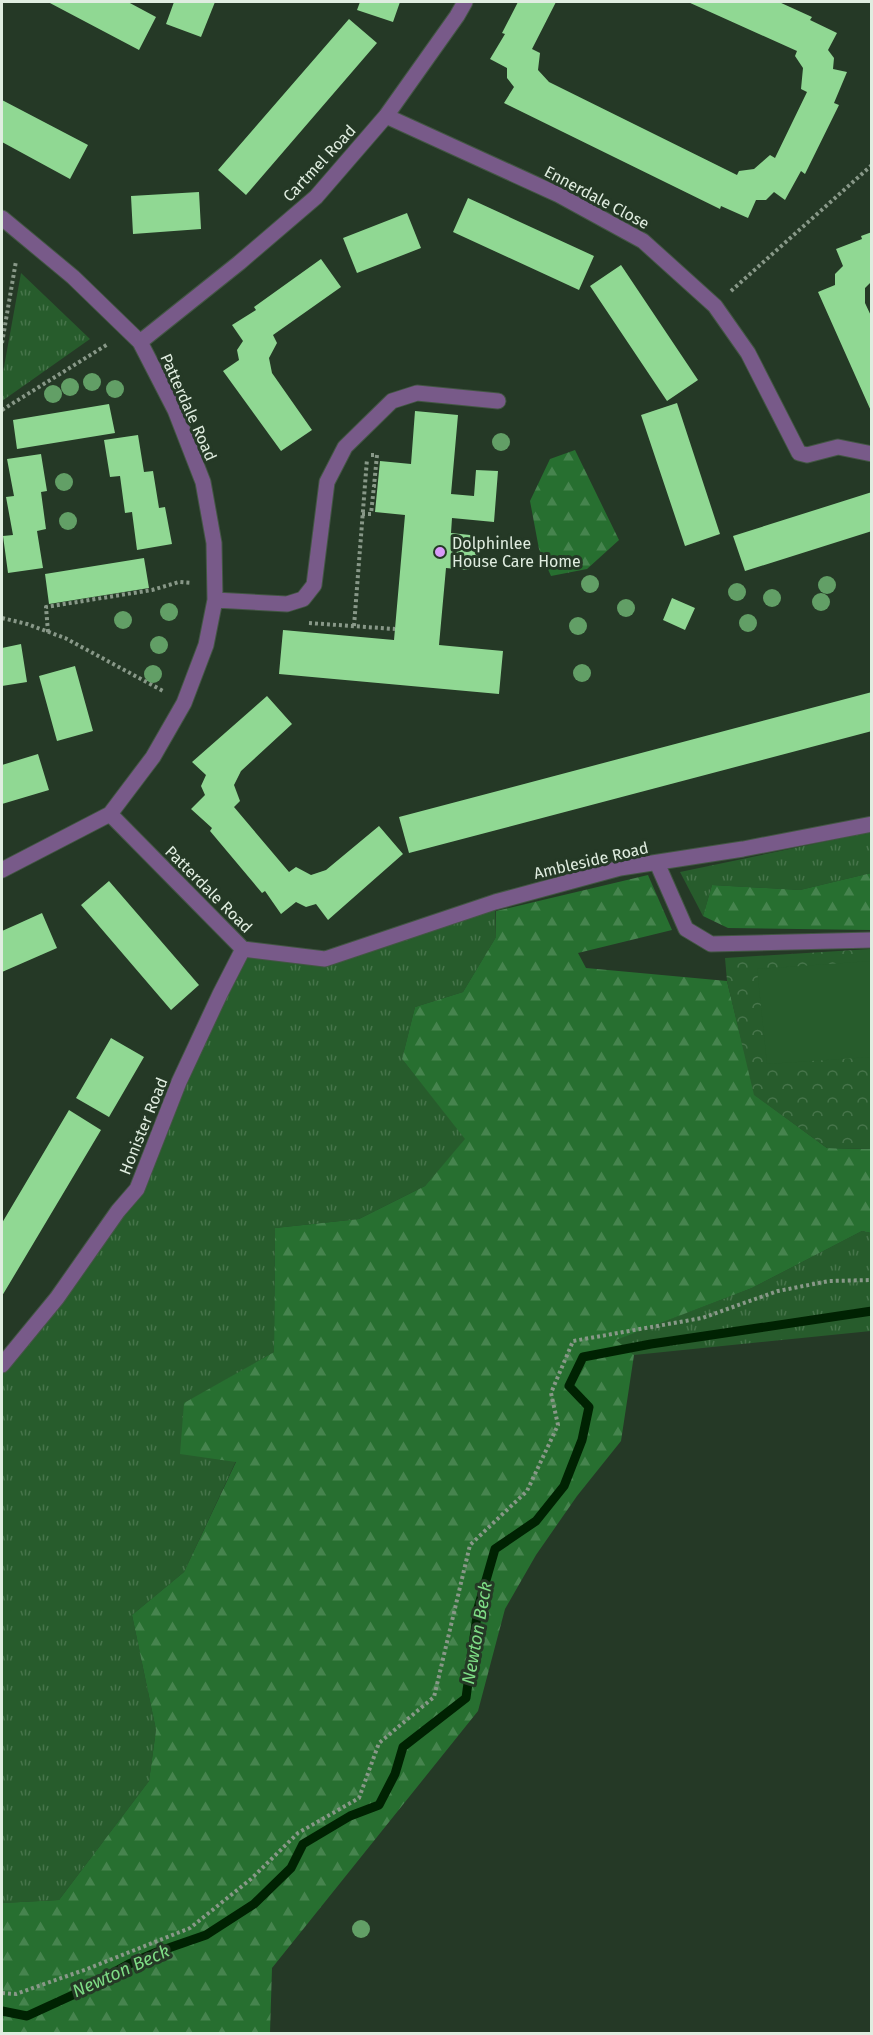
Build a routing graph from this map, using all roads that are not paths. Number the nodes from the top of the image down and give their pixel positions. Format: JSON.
{"nodes":[{"id":1,"x":465,"y":2,"type":"edge"},
{"id":2,"x":386,"y":116,"type":"junction"},
{"id":3,"x":2,"y":218,"type":"edge"},
{"id":4,"x":134,"y":337,"type":"junction"},
{"id":5,"x":498,"y":401,"type":"dead end"},
{"id":6,"x":872,"y":454,"type":"edge"},
{"id":7,"x":215,"y":593,"type":"junction"},
{"id":8,"x":110,"y":814,"type":"junction"},
{"id":9,"x":872,"y":824,"type":"edge"},
{"id":10,"x":657,"y":862,"type":"junction"},
{"id":11,"x":2,"y":870,"type":"edge"},
{"id":12,"x":872,"y":940,"type":"edge"},
{"id":13,"x":243,"y":950,"type":"junction"},
{"id":14,"x":2,"y":1365,"type":"edge"}],
"edges":[{"from":1,"to":2,"type":"street","name":"Cartmel Road"},
{"from":2,"to":4,"type":"street","name":"Cartmel Road"},
{"from":2,"to":6,"type":"street","name":"Ennerdale Close"},
{"from":3,"to":4,"type":"street","name":"Patterdale Road"},
{"from":4,"to":7,"type":"street","name":"Patterdale Road"},
{"from":5,"to":7,"type":"street"},
{"from":7,"to":8,"type":"street","name":"Patterdale Road"},
{"from":8,"to":11,"type":"street"},
{"from":8,"to":13,"type":"street","name":"Patterdale Road"},
{"from":9,"to":10,"type":"street","name":"Ambleside Road"},
{"from":10,"to":12,"type":"street"},
{"from":10,"to":13,"type":"street","name":"Ambleside Road"},
{"from":13,"to":14,"type":"street","name":"Honister Road"}]}
